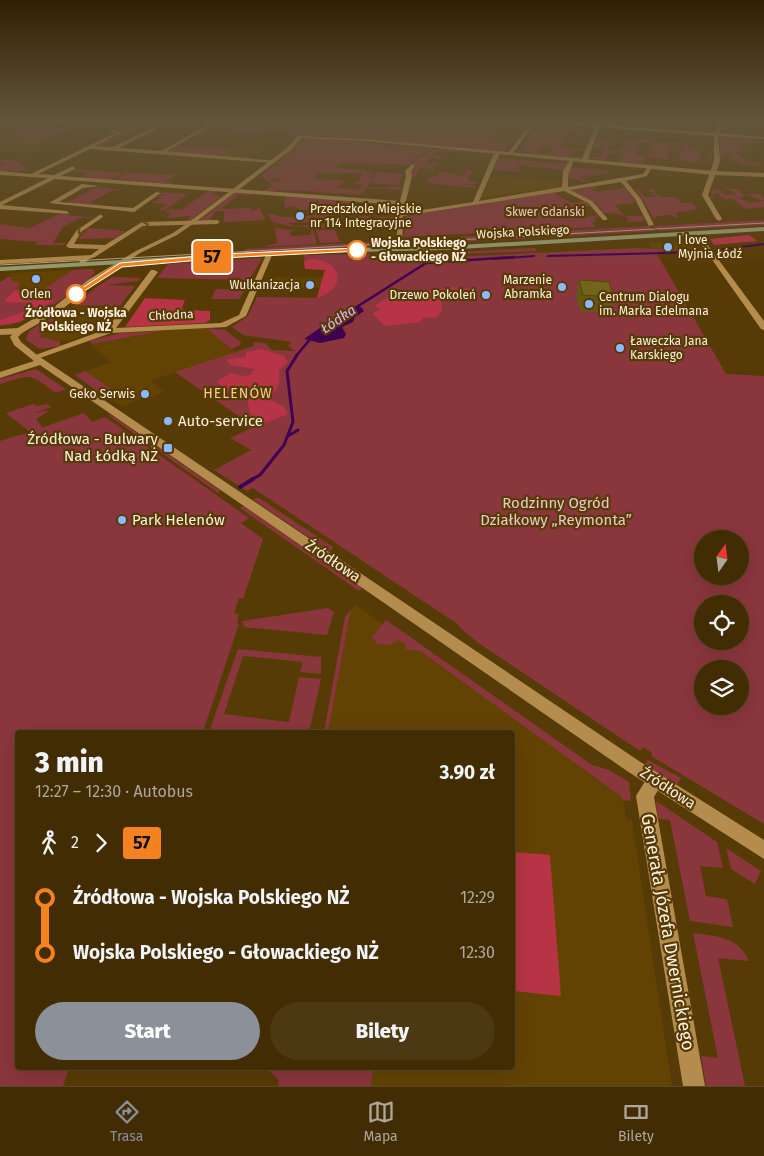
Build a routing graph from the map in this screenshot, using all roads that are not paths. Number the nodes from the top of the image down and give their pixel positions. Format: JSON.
{"nodes":[{"id":1,"x":43,"y":170,"type":"edge"},
{"id":2,"x":70,"y":170,"type":"edge"},
{"id":3,"x":262,"y":170,"type":"edge"},
{"id":4,"x":409,"y":170,"type":"edge"},
{"id":5,"x":490,"y":170,"type":"edge"},
{"id":6,"x":567,"y":170,"type":"edge"},
{"id":7,"x":648,"y":170,"type":"edge"},
{"id":8,"x":678,"y":170,"type":"edge"},
{"id":9,"x":715,"y":170,"type":"edge"},
{"id":10,"x":0,"y":173,"type":"edge"},
{"id":11,"x":714,"y":173,"type":"junction"},
{"id":12,"x":32,"y":175,"type":"junction"},
{"id":13,"x":764,"y":175,"type":"edge"},
{"id":14,"x":55,"y":177,"type":"junction"},
{"id":15,"x":622,"y":180,"type":"junction"},
{"id":16,"x":111,"y":181,"type":"junction"},
{"id":17,"x":565,"y":188,"type":"junction"},
{"id":18,"x":234,"y":190,"type":"junction"},
{"id":19,"x":146,"y":192,"type":"dead end"},
{"id":20,"x":401,"y":203,"type":"junction"},
{"id":21,"x":475,"y":203,"type":"junction"},
{"id":22,"x":0,"y":205,"type":"edge"},
{"id":23,"x":74,"y":214,"type":"dead end"},
{"id":24,"x":400,"y":214,"type":"junction"},
{"id":25,"x":100,"y":217,"type":"dead end"},
{"id":26,"x":605,"y":219,"type":"dead end"},
{"id":27,"x":719,"y":219,"type":"dead end"},
{"id":28,"x":217,"y":222,"type":"dead end"},
{"id":29,"x":191,"y":223,"type":"junction"},
{"id":30,"x":651,"y":225,"type":"dead end"},
{"id":31,"x":764,"y":229,"type":"edge"},
{"id":32,"x":696,"y":233,"type":"junction"},
{"id":33,"x":105,"y":247,"type":"junction"},
{"id":34,"x":399,"y":249,"type":"junction"},
{"id":35,"x":270,"y":253,"type":"junction"},
{"id":36,"x":85,"y":261,"type":"junction"},
{"id":37,"x":0,"y":262,"type":"edge"},
{"id":38,"x":123,"y":263,"type":"junction"},
{"id":39,"x":65,"y":266,"type":"junction"},
{"id":40,"x":0,"y":269,"type":"edge"},
{"id":41,"x":154,"y":272,"type":"dead end"},
{"id":42,"x":764,"y":327,"type":"edge"},
{"id":43,"x":19,"y":331,"type":"junction"},
{"id":44,"x":110,"y":331,"type":"junction"},
{"id":45,"x":0,"y":332,"type":"edge"},
{"id":46,"x":38,"y":360,"type":"junction"},
{"id":47,"x":0,"y":375,"type":"edge"},
{"id":48,"x":655,"y":780,"type":"junction"},
{"id":49,"x":764,"y":850,"type":"edge"},
{"id":50,"x":694,"y":1086,"type":"edge"}],
"edges":[{"from":1,"to":12,"type":"street"},
{"from":2,"to":14,"type":"street"},
{"from":3,"to":18,"type":"street"},
{"from":4,"to":20,"type":"street"},
{"from":5,"to":21,"type":"street"},
{"from":6,"to":17,"type":"street"},
{"from":7,"to":15,"type":"street"},
{"from":8,"to":11,"type":"street"},
{"from":9,"to":11,"type":"street"},
{"from":10,"to":12,"type":"street"},
{"from":11,"to":13,"type":"street"},
{"from":11,"to":27,"type":"street"},
{"from":12,"to":14,"type":"street"},
{"from":14,"to":16,"type":"street"},
{"from":14,"to":22,"type":"street"},
{"from":15,"to":17,"type":"street"},
{"from":15,"to":30,"type":"street"},
{"from":16,"to":18,"type":"street"},
{"from":16,"to":19,"type":"street"},
{"from":17,"to":21,"type":"street"},
{"from":17,"to":26,"type":"street"},
{"from":18,"to":20,"type":"street"},
{"from":18,"to":29,"type":"street"},
{"from":20,"to":24,"type":"street"},
{"from":21,"to":24,"type":"street"},
{"from":22,"to":23,"type":"street"},
{"from":24,"to":34,"type":"street"},
{"from":25,"to":33,"type":"street","one_way":true},
{"from":28,"to":29,"type":"street"},
{"from":33,"to":29,"type":"street","one_way":true},
{"from":29,"to":38,"type":"street"},
{"from":31,"to":32,"type":"main road","name":"Wojska Polskiego"},
{"from":32,"to":34,"type":"main road","name":"Wojska Polskiego"},
{"from":32,"to":42,"type":"street"},
{"from":33,"to":36,"type":"street"},
{"from":34,"to":35,"type":"main road","name":"Wojska Polskiego"},
{"from":35,"to":38,"type":"main road","name":"Wojska Polskiego"},
{"from":35,"to":44,"type":"street","name":"Chłodna"},
{"from":36,"to":37,"type":"street"},
{"from":36,"to":38,"type":"main road","name":"Wojska Polskiego"},
{"from":36,"to":39,"type":"main road","name":"Wojska Polskiego"},
{"from":38,"to":39,"type":"main road","name":"Wojska Polskiego"},
{"from":38,"to":43,"type":"street"},
{"from":39,"to":40,"type":"main road","name":"Wojska Polskiego"},
{"from":41,"to":44,"type":"street"},
{"from":43,"to":45,"type":"street"},
{"from":43,"to":46,"type":"street","name":"Źródłowa"},
{"from":44,"to":46,"type":"street","name":"Chłodna"},
{"from":46,"to":47,"type":"street","name":"Chłodna"},
{"from":46,"to":48,"type":"street","name":"Źródłowa"},
{"from":48,"to":49,"type":"street","name":"Źródłowa"},
{"from":48,"to":50,"type":"street","name":"Generała Józefa Dwernickiego"}]}
